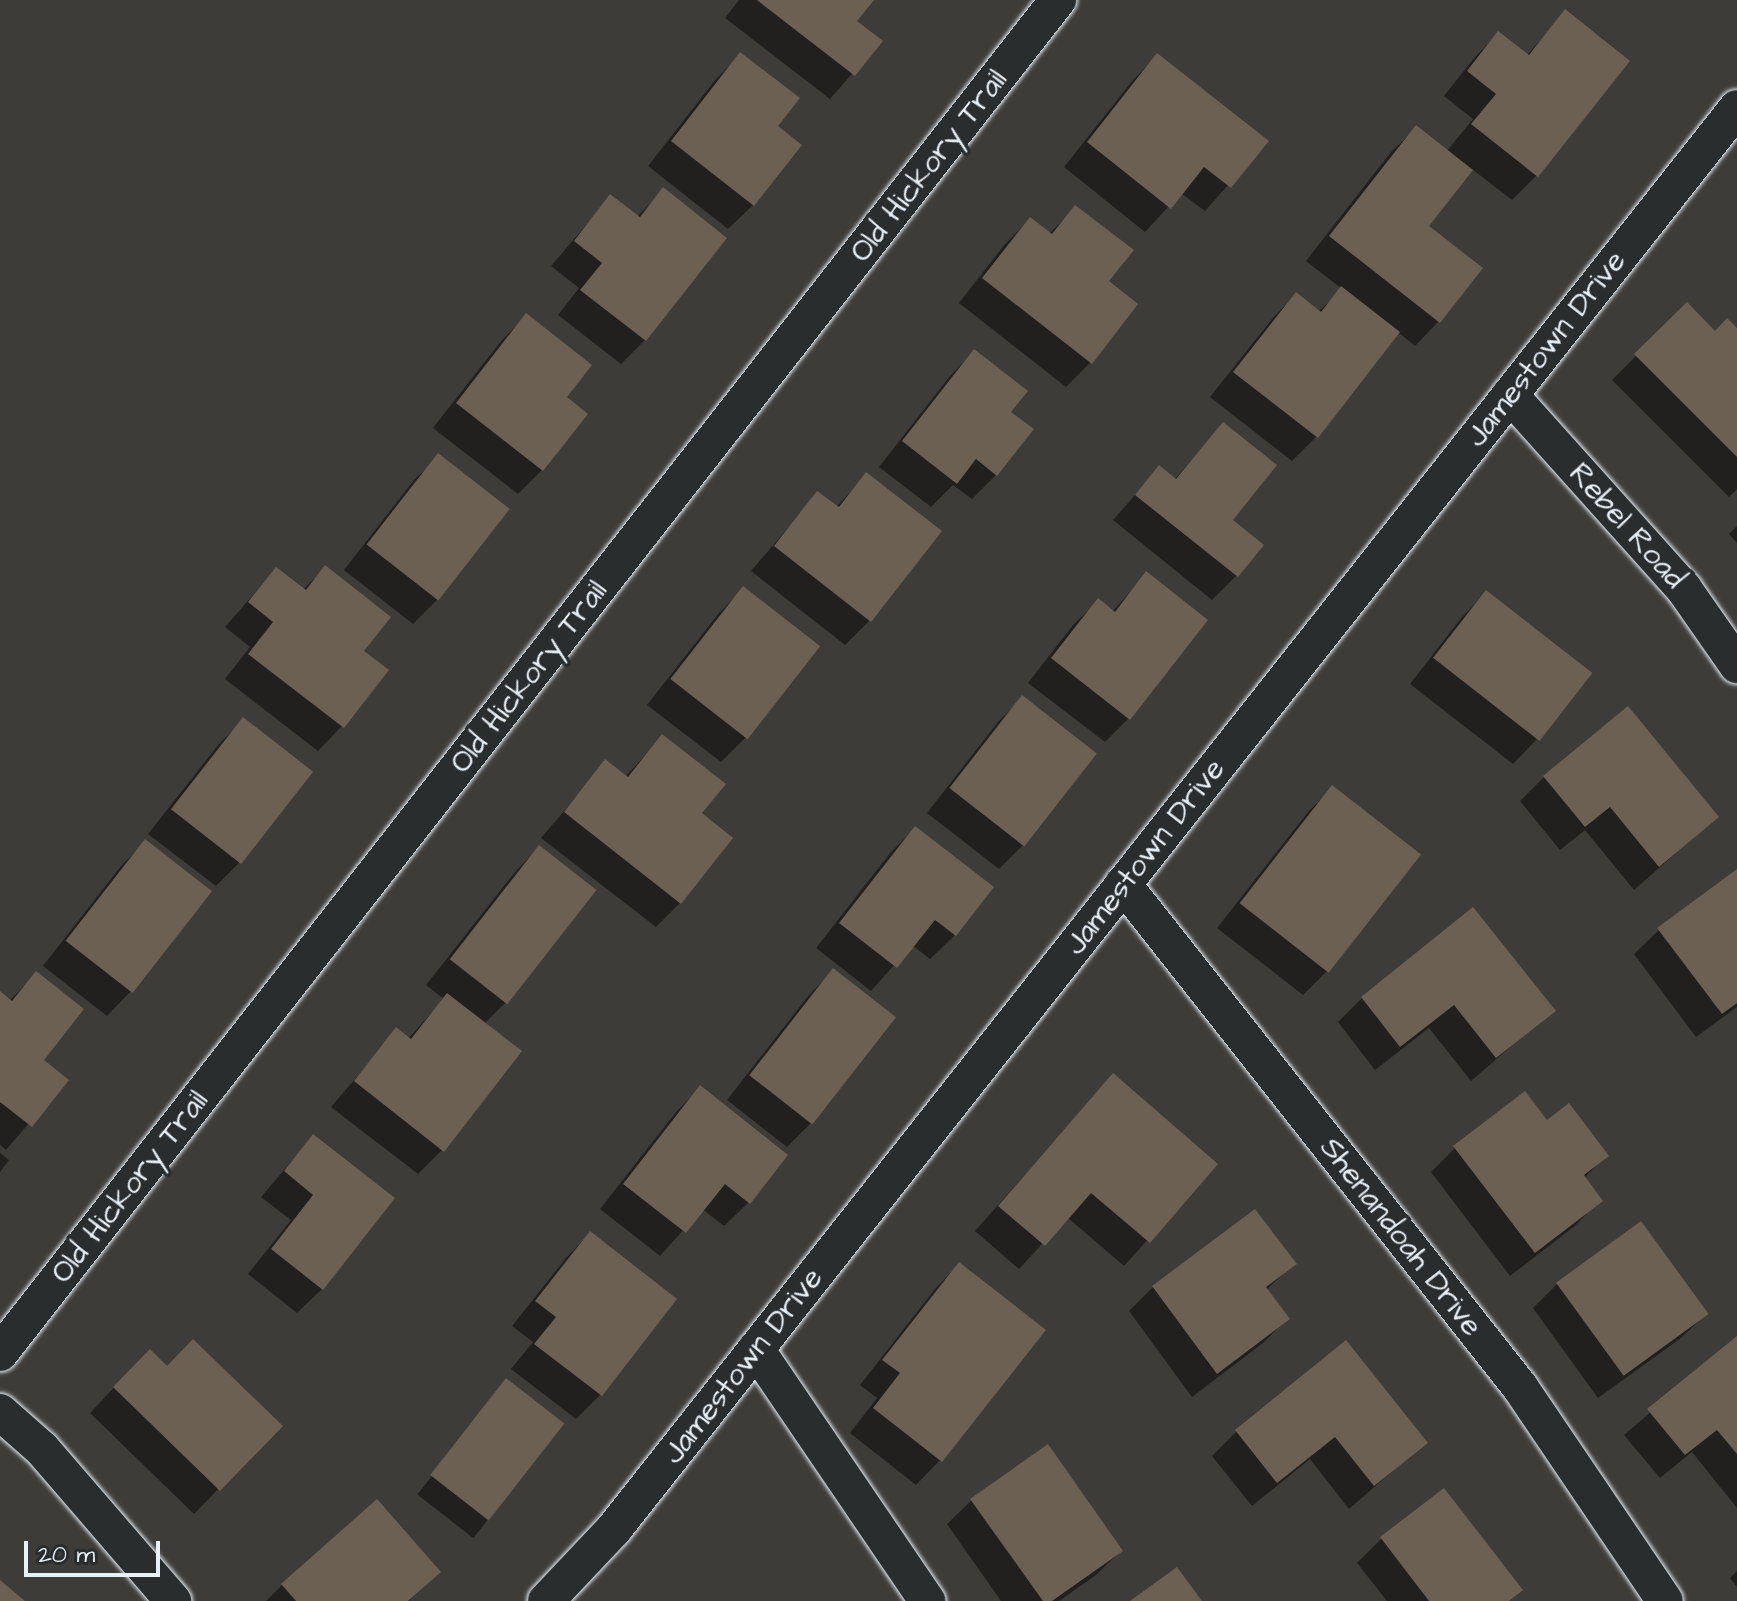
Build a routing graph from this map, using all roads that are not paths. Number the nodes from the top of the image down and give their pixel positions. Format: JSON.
{"nodes":[{"id":1,"x":1058,"y":0,"type":"edge"},
{"id":2,"x":1737,"y":108,"type":"edge"},
{"id":3,"x":1510,"y":395,"type":"junction"},
{"id":4,"x":1737,"y":665,"type":"edge"},
{"id":5,"x":1123,"y":884,"type":"junction"},
{"id":6,"x":756,"y":1349,"type":"junction"},
{"id":7,"x":0,"y":1353,"type":"edge"},
{"id":8,"x":0,"y":1412,"type":"edge"},
{"id":9,"x":173,"y":1601,"type":"edge"},
{"id":10,"x":546,"y":1601,"type":"edge"},
{"id":11,"x":927,"y":1601,"type":"edge"},
{"id":12,"x":1665,"y":1601,"type":"edge"}],
"edges":[{"from":1,"to":7,"type":"street","name":"Old Hickory Trail"},
{"from":2,"to":3,"type":"street","name":"Jamestown Drive"},
{"from":3,"to":4,"type":"street","name":"Rebel Road"},
{"from":3,"to":5,"type":"street","name":"Jamestown Drive"},
{"from":5,"to":6,"type":"street","name":"Jamestown Drive"},
{"from":5,"to":12,"type":"street","name":"Shenandoah Drive"},
{"from":6,"to":10,"type":"street","name":"Jamestown Drive"},
{"from":6,"to":11,"type":"street"},
{"from":8,"to":9,"type":"street"}]}
